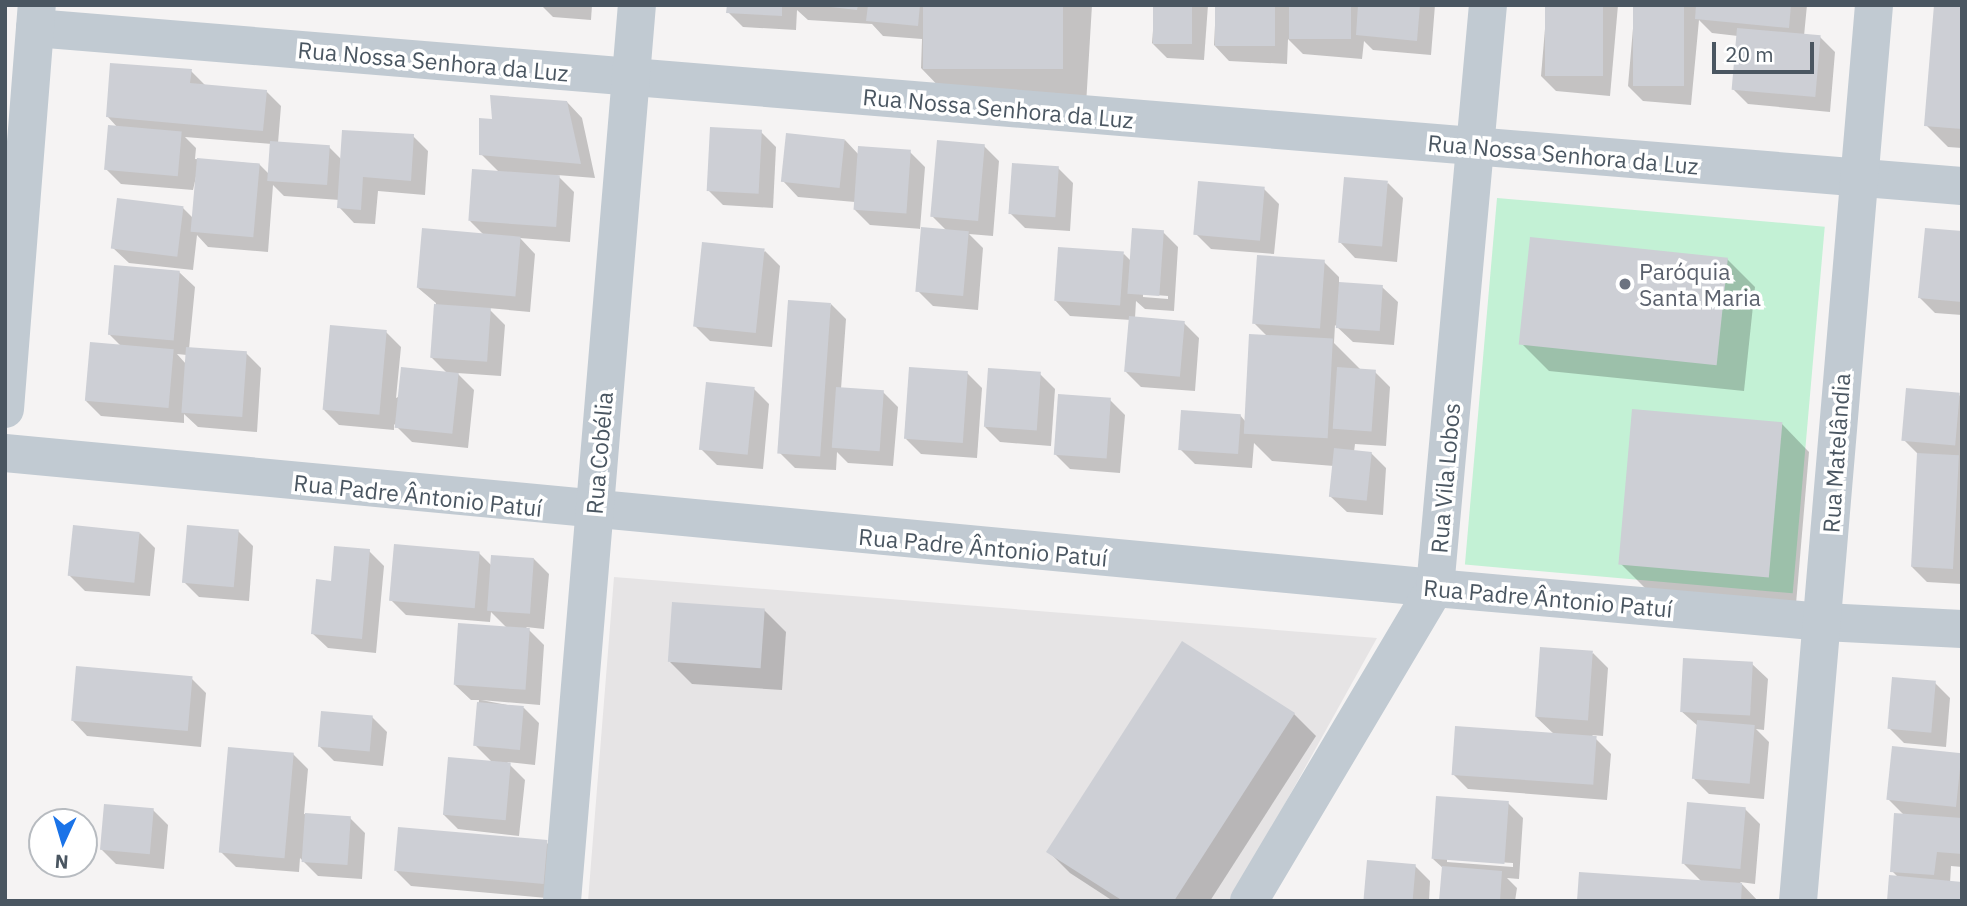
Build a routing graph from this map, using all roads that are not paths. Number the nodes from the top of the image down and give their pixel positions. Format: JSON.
{"nodes":[{"id":1,"x":637,"y":5,"type":"edge"},
{"id":2,"x":1488,"y":5,"type":"edge"},
{"id":3,"x":1874,"y":5,"type":"edge"},
{"id":4,"x":36,"y":16,"type":"edge"},
{"id":5,"x":631,"y":78,"type":"junction"},
{"id":6,"x":1476,"y":146,"type":"junction"},
{"id":7,"x":1859,"y":178,"type":"junction"},
{"id":8,"x":1962,"y":186,"type":"edge"},
{"id":9,"x":5,"y":409,"type":"edge"},
{"id":10,"x":5,"y":453,"type":"edge"},
{"id":11,"x":594,"y":512,"type":"junction"},
{"id":12,"x":1435,"y":588,"type":"junction"},
{"id":13,"x":1824,"y":622,"type":"junction"},
{"id":14,"x":1962,"y":629,"type":"edge"},
{"id":15,"x":562,"y":901,"type":"edge"},
{"id":16,"x":1249,"y":901,"type":"edge"},
{"id":17,"x":1798,"y":901,"type":"edge"}],
"edges":[{"from":1,"to":5,"type":"street","name":"Rua Cobélia"},
{"from":2,"to":6,"type":"street","name":"Rua Vila Lobos"},
{"from":3,"to":7,"type":"street","name":"Rua Matelândia"},
{"from":4,"to":5,"type":"street","name":"Rua Nossa Senhora da Luz"},
{"from":4,"to":9,"type":"street"},
{"from":5,"to":6,"type":"street","name":"Rua Nossa Senhora da Luz"},
{"from":5,"to":11,"type":"street","name":"Rua Cobélia"},
{"from":6,"to":7,"type":"street","name":"Rua Nossa Senhora da Luz"},
{"from":6,"to":12,"type":"street","name":"Rua Vila Lobos"},
{"from":7,"to":8,"type":"street","name":"Rua Nossa Senhora da Luz"},
{"from":7,"to":13,"type":"street","name":"Rua Matelândia"},
{"from":10,"to":11,"type":"street","name":"Rua Padre Ântonio Patuí"},
{"from":11,"to":12,"type":"street","name":"Rua Padre Ântonio Patuí"},
{"from":11,"to":15,"type":"street","name":"Rua Cobélia"},
{"from":12,"to":13,"type":"street","name":"Rua Padre Ântonio Patuí"},
{"from":12,"to":16,"type":"street","name":"Rua Vila Lobos"},
{"from":13,"to":14,"type":"street","name":"Rua Padre Ântonio Patuí"},
{"from":13,"to":17,"type":"street","name":"Rua Matelândia"}]}
